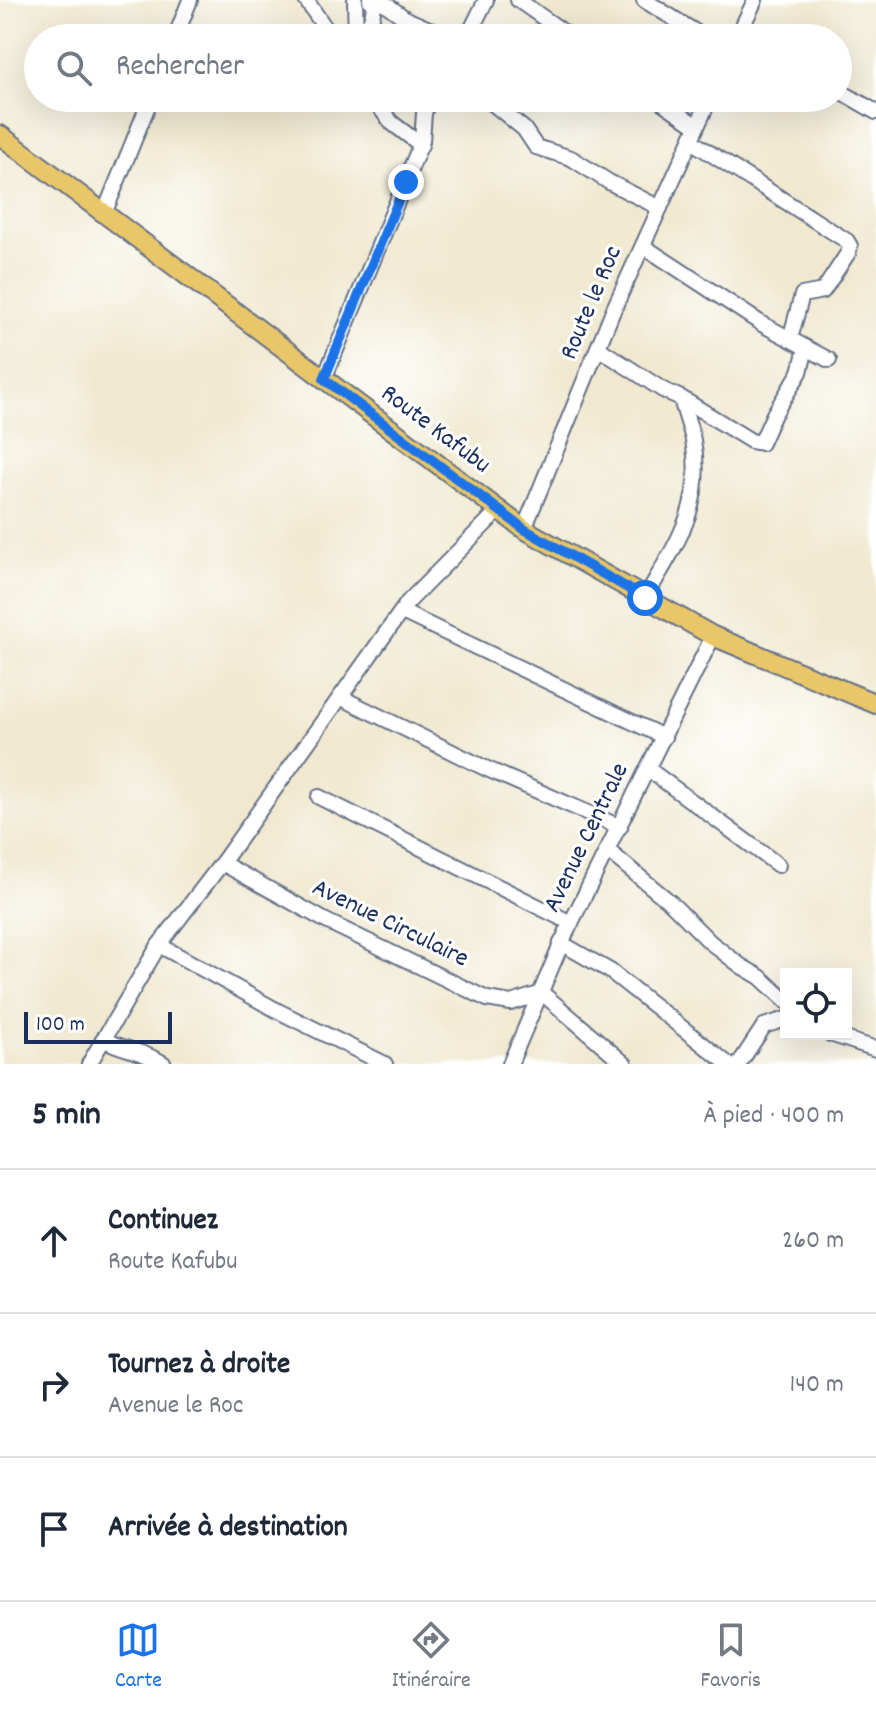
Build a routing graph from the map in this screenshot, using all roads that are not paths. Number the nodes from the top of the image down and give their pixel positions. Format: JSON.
{"nodes":[{"id":1,"x":190,"y":0,"type":"edge"},
{"id":2,"x":306,"y":0,"type":"edge"},
{"id":3,"x":355,"y":0,"type":"edge"},
{"id":4,"x":372,"y":0,"type":"edge"},
{"id":5,"x":486,"y":0,"type":"edge"},
{"id":6,"x":518,"y":0,"type":"edge"},
{"id":7,"x":644,"y":0,"type":"edge"},
{"id":8,"x":755,"y":0,"type":"edge"},
{"id":9,"x":181,"y":24,"type":"edge"},
{"id":10,"x":322,"y":24,"type":"edge"},
{"id":11,"x":356,"y":24,"type":"edge"},
{"id":12,"x":369,"y":24,"type":"edge"},
{"id":13,"x":417,"y":24,"type":"edge"},
{"id":14,"x":474,"y":24,"type":"edge"},
{"id":15,"x":552,"y":24,"type":"edge"},
{"id":16,"x":683,"y":24,"type":"edge"},
{"id":17,"x":747,"y":24,"type":"edge"},
{"id":18,"x":852,"y":98,"type":"edge"},
{"id":19,"x":145,"y":112,"type":"edge"},
{"id":20,"x":383,"y":112,"type":"edge"},
{"id":21,"x":424,"y":112,"type":"edge"},
{"id":22,"x":503,"y":112,"type":"edge"},
{"id":23,"x":676,"y":112,"type":"edge"},
{"id":24,"x":704,"y":112,"type":"edge"},
{"id":25,"x":876,"y":112,"type":"edge"},
{"id":26,"x":697,"y":126,"type":"junction"},
{"id":27,"x":0,"y":135,"type":"edge"},
{"id":28,"x":691,"y":141,"type":"junction"},
{"id":29,"x":421,"y":145,"type":"junction"},
{"id":30,"x":660,"y":208,"type":"junction"},
{"id":31,"x":104,"y":214,"type":"junction"},
{"id":32,"x":643,"y":246,"type":"junction"},
{"id":33,"x":790,"y":339,"type":"junction"},
{"id":34,"x":598,"y":348,"type":"junction"},
{"id":35,"x":806,"y":348,"type":"junction"},
{"id":36,"x":829,"y":360,"type":"dead end"},
{"id":37,"x":324,"y":379,"type":"junction"},
{"id":38,"x":681,"y":398,"type":"junction"},
{"id":39,"x":499,"y":510,"type":"junction"},
{"id":40,"x":524,"y":529,"type":"junction"},
{"id":41,"x":645,"y":598,"type":"junction"},
{"id":42,"x":402,"y":612,"type":"junction"},
{"id":43,"x":713,"y":636,"type":"junction"},
{"id":44,"x":340,"y":697,"type":"junction"},
{"id":45,"x":876,"y":704,"type":"edge"},
{"id":46,"x":664,"y":737,"type":"junction"},
{"id":47,"x":648,"y":769,"type":"junction"},
{"id":48,"x":319,"y":797,"type":"dead end"},
{"id":49,"x":620,"y":827,"type":"junction"},
{"id":50,"x":607,"y":850,"type":"junction"},
{"id":51,"x":222,"y":863,"type":"junction"},
{"id":52,"x":778,"y":865,"type":"dead end"},
{"id":53,"x":571,"y":923,"type":"junction"},
{"id":54,"x":561,"y":943,"type":"junction"},
{"id":55,"x":159,"y":945,"type":"junction"},
{"id":56,"x":542,"y":993,"type":"junction"},
{"id":57,"x":780,"y":995,"type":"edge"},
{"id":58,"x":780,"y":1021,"type":"edge"},
{"id":59,"x":103,"y":1039,"type":"junction"},
{"id":60,"x":848,"y":1040,"type":"edge"},
{"id":61,"x":876,"y":1049,"type":"edge"},
{"id":62,"x":512,"y":1063,"type":"edge"},
{"id":63,"x":89,"y":1064,"type":"edge"},
{"id":64,"x":164,"y":1064,"type":"edge"},
{"id":65,"x":385,"y":1064,"type":"edge"},
{"id":66,"x":625,"y":1064,"type":"edge"},
{"id":67,"x":728,"y":1064,"type":"edge"},
{"id":68,"x":739,"y":1064,"type":"edge"}],
"edges":[{"from":1,"to":9,"type":"street"},
{"from":2,"to":10,"type":"street"},
{"from":3,"to":11,"type":"street"},
{"from":4,"to":12,"type":"street"},
{"from":4,"to":13,"type":"street"},
{"from":5,"to":14,"type":"street"},
{"from":6,"to":15,"type":"street"},
{"from":7,"to":16,"type":"street"},
{"from":8,"to":17,"type":"street"},
{"from":18,"to":25,"type":"street"},
{"from":19,"to":31,"type":"street"},
{"from":20,"to":29,"type":"street"},
{"from":21,"to":29,"type":"street"},
{"from":22,"to":30,"type":"street"},
{"from":23,"to":26,"type":"street"},
{"from":24,"to":26,"type":"street","name":"Route le Roc"},
{"from":26,"to":28,"type":"street","name":"Route le Roc"},
{"from":27,"to":31,"type":"main road","name":"Route Kafubu"},
{"from":28,"to":30,"type":"street","name":"Route le Roc"},
{"from":28,"to":33,"type":"street"},
{"from":29,"to":37,"type":"street"},
{"from":30,"to":32,"type":"street","name":"Route le Roc"},
{"from":31,"to":37,"type":"main road","name":"Route Kafubu"},
{"from":32,"to":33,"type":"street"},
{"from":32,"to":34,"type":"street","name":"Route le Roc"},
{"from":33,"to":35,"type":"street"},
{"from":34,"to":38,"type":"street"},
{"from":34,"to":40,"type":"street","name":"Route le Roc"},
{"from":35,"to":36,"type":"street"},
{"from":35,"to":38,"type":"street"},
{"from":37,"to":39,"type":"main road","name":"Route Kafubu"},
{"from":38,"to":41,"type":"street"},
{"from":39,"to":40,"type":"main road","name":"Route Kafubu"},
{"from":39,"to":42,"type":"street"},
{"from":40,"to":41,"type":"main road","name":"Route Kafubu"},
{"from":41,"to":43,"type":"main road","name":"Route Kafubu"},
{"from":42,"to":44,"type":"street"},
{"from":42,"to":46,"type":"street"},
{"from":43,"to":45,"type":"main road","name":"Route Kafubu"},
{"from":43,"to":46,"type":"street","name":"Avenue Centrale"},
{"from":44,"to":49,"type":"street"},
{"from":44,"to":51,"type":"street"},
{"from":46,"to":47,"type":"street","name":"Avenue Centrale"},
{"from":47,"to":49,"type":"street","name":"Avenue Centrale"},
{"from":47,"to":52,"type":"street"},
{"from":48,"to":53,"type":"street"},
{"from":49,"to":50,"type":"street","name":"Avenue Centrale"},
{"from":50,"to":53,"type":"street","name":"Avenue Centrale"},
{"from":50,"to":57,"type":"street"},
{"from":51,"to":55,"type":"street"},
{"from":51,"to":56,"type":"street","name":"Avenue Circulaire"},
{"from":53,"to":54,"type":"street","name":"Avenue Centrale"},
{"from":54,"to":56,"type":"street","name":"Avenue Centrale"},
{"from":54,"to":67,"type":"street"},
{"from":55,"to":59,"type":"street"},
{"from":55,"to":65,"type":"street"},
{"from":56,"to":62,"type":"street","name":"Avenue Centrale"},
{"from":56,"to":66,"type":"street"},
{"from":58,"to":68,"type":"street"},
{"from":59,"to":63,"type":"street"},
{"from":59,"to":64,"type":"street"},
{"from":60,"to":61,"type":"street"}]}
